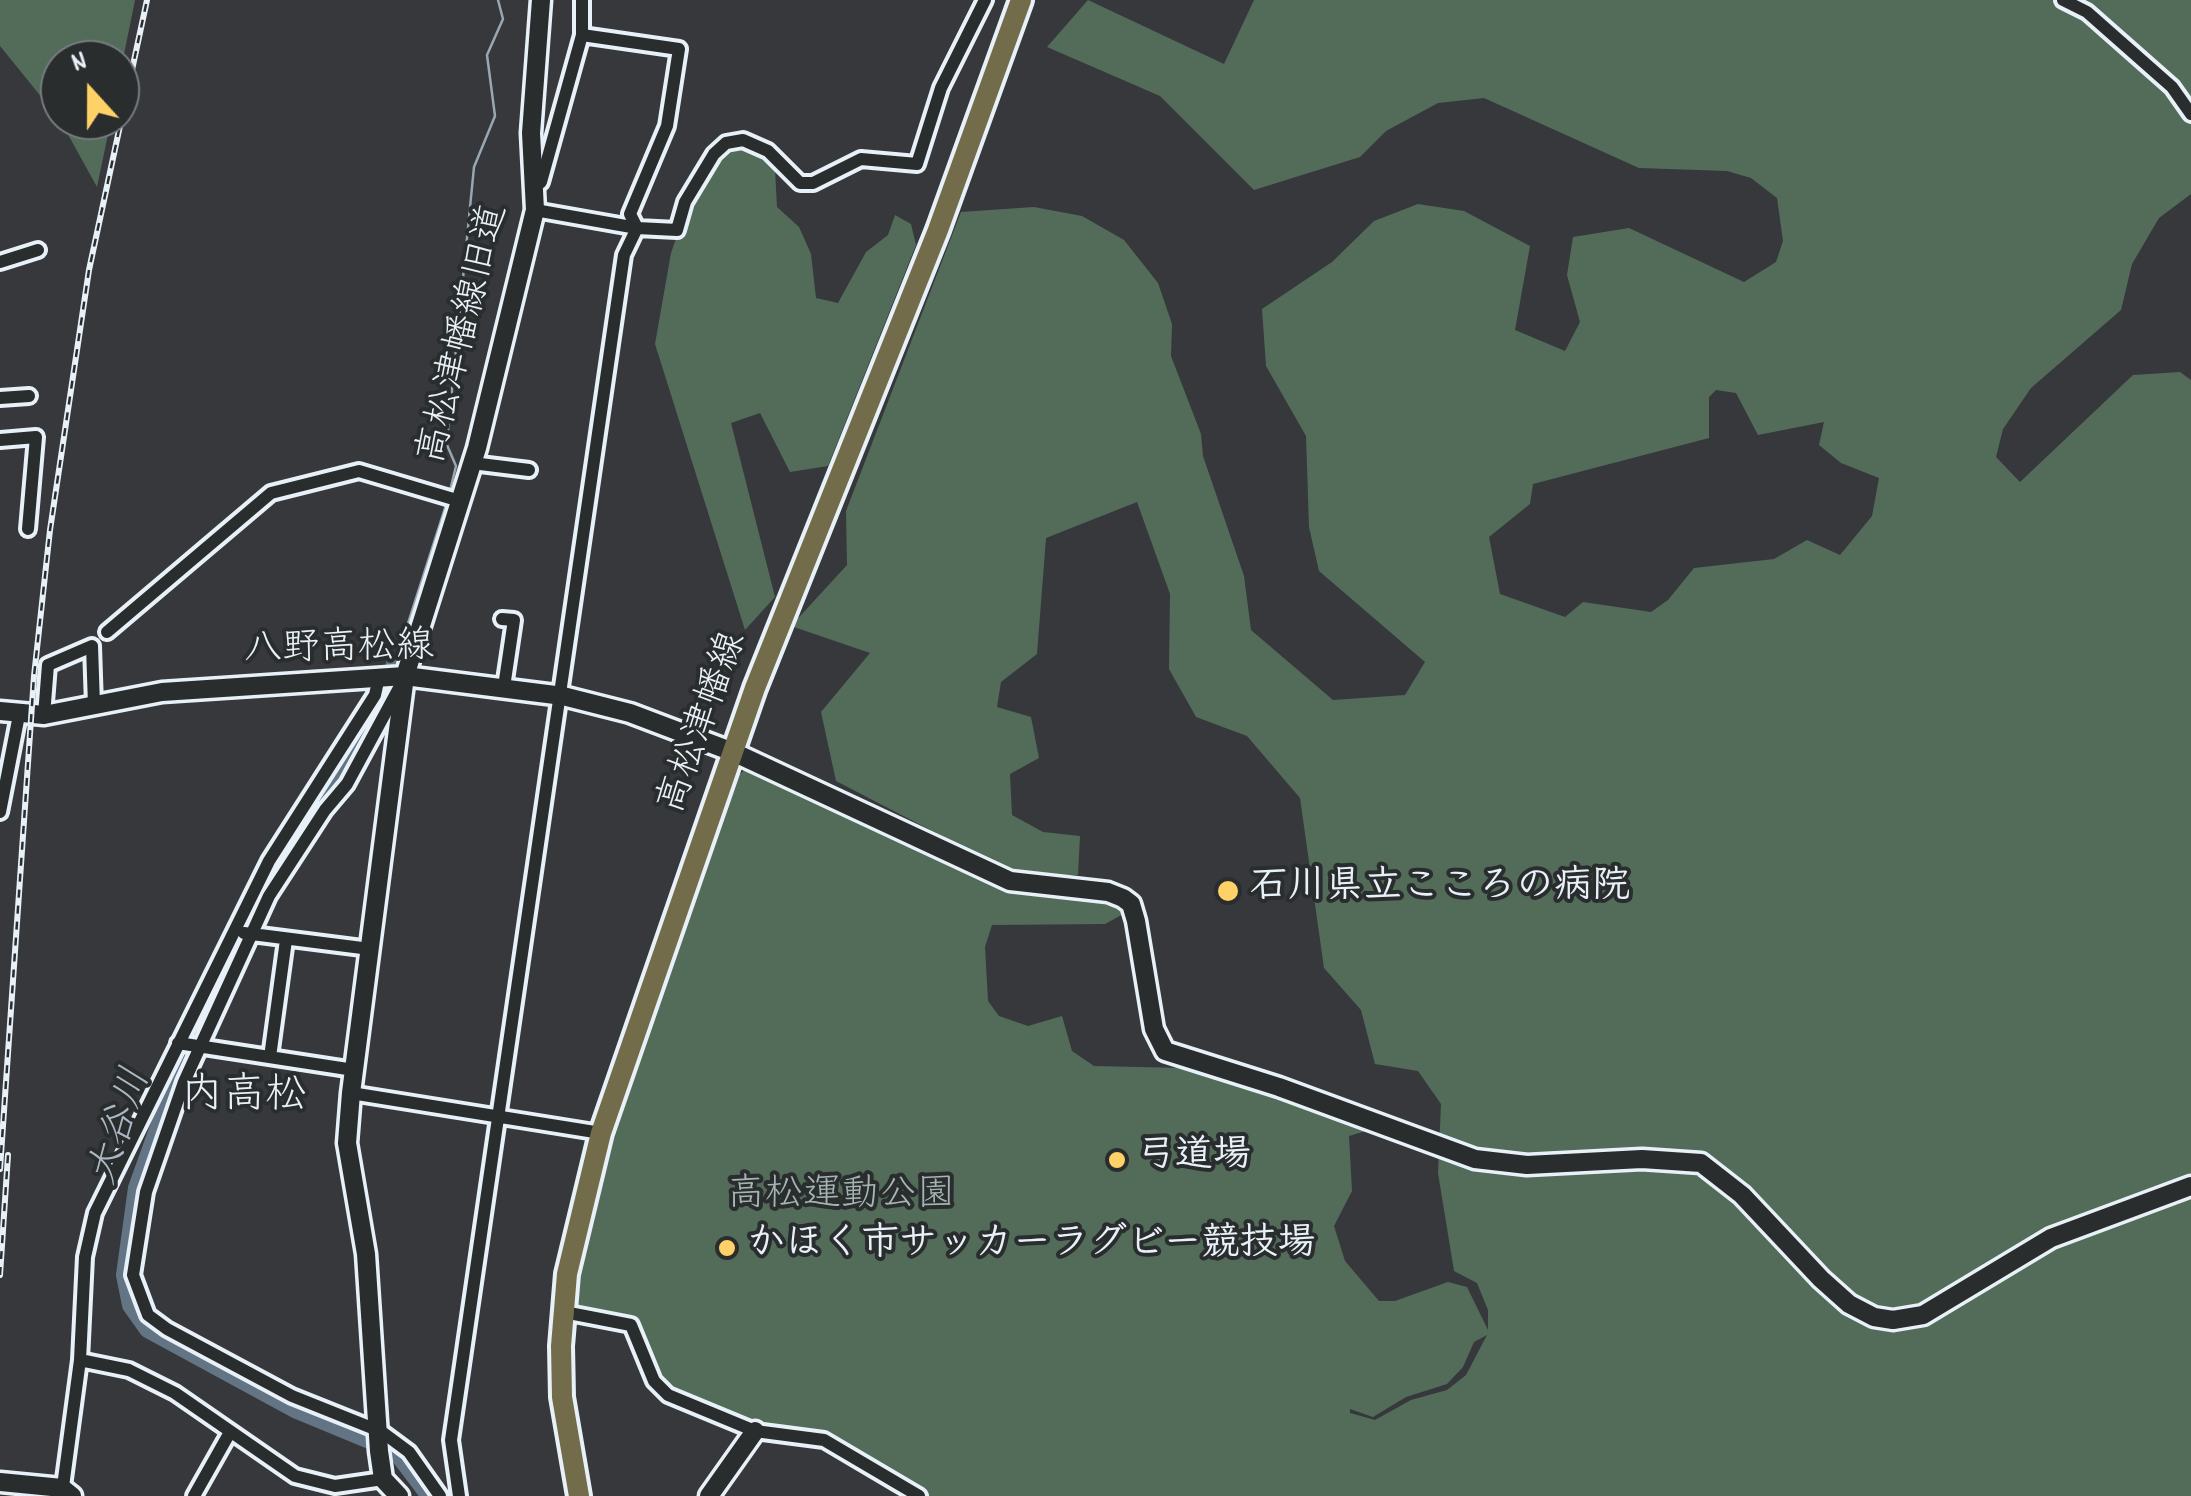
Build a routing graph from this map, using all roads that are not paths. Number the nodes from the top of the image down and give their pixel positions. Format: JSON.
{"nodes":[{"id":1,"x":541,"y":0,"type":"edge"},
{"id":2,"x":582,"y":0,"type":"edge"},
{"id":3,"x":984,"y":0,"type":"edge"},
{"id":4,"x":1021,"y":0,"type":"edge"},
{"id":5,"x":2063,"y":0,"type":"edge"},
{"id":6,"x":582,"y":35,"type":"junction"},
{"id":7,"x":2191,"y":114,"type":"edge"},
{"id":8,"x":534,"y":187,"type":"junction"},
{"id":9,"x":535,"y":210,"type":"junction"},
{"id":10,"x":637,"y":228,"type":"junction"},
{"id":11,"x":38,"y":250,"type":"dead end"},
{"id":12,"x":0,"y":262,"type":"edge"},
{"id":13,"x":30,"y":396,"type":"dead end"},
{"id":14,"x":0,"y":398,"type":"edge"},
{"id":15,"x":0,"y":440,"type":"edge"},
{"id":16,"x":472,"y":463,"type":"junction"},
{"id":17,"x":529,"y":470,"type":"dead end"},
{"id":18,"x":452,"y":498,"type":"junction"},
{"id":19,"x":28,"y":529,"type":"dead end"},
{"id":20,"x":502,"y":619,"type":"dead end"},
{"id":21,"x":107,"y":632,"type":"dead end"},
{"id":22,"x":392,"y":677,"type":"junction"},
{"id":23,"x":504,"y":687,"type":"junction"},
{"id":24,"x":563,"y":696,"type":"junction"},
{"id":25,"x":94,"y":704,"type":"junction"},
{"id":26,"x":0,"y":711,"type":"edge"},
{"id":27,"x":20,"y":715,"type":"junction"},
{"id":28,"x":44,"y":715,"type":"junction"},
{"id":29,"x":733,"y":752,"type":"junction"},
{"id":30,"x":0,"y":812,"type":"edge"},
{"id":31,"x":242,"y":932,"type":"junction"},
{"id":32,"x":286,"y":940,"type":"junction"},
{"id":33,"x":370,"y":948,"type":"junction"},
{"id":34,"x":180,"y":1044,"type":"junction"},
{"id":35,"x":201,"y":1045,"type":"junction"},
{"id":36,"x":270,"y":1057,"type":"junction"},
{"id":37,"x":354,"y":1070,"type":"junction"},
{"id":38,"x":351,"y":1094,"type":"junction"},
{"id":39,"x":499,"y":1118,"type":"junction"},
{"id":40,"x":601,"y":1133,"type":"junction"},
{"id":41,"x":2191,"y":1186,"type":"edge"},
{"id":42,"x":564,"y":1312,"type":"junction"},
{"id":43,"x":80,"y":1360,"type":"junction"},
{"id":44,"x":755,"y":1430,"type":"junction"},
{"id":45,"x":229,"y":1434,"type":"junction"},
{"id":46,"x":378,"y":1439,"type":"junction"},
{"id":47,"x":383,"y":1479,"type":"junction"},
{"id":48,"x":0,"y":1482,"type":"edge"},
{"id":49,"x":65,"y":1493,"type":"edge"},
{"id":50,"x":194,"y":1496,"type":"edge"},
{"id":51,"x":399,"y":1496,"type":"edge"},
{"id":52,"x":440,"y":1496,"type":"edge"},
{"id":53,"x":459,"y":1496,"type":"edge"},
{"id":54,"x":579,"y":1496,"type":"edge"},
{"id":55,"x":710,"y":1496,"type":"edge"},
{"id":56,"x":919,"y":1496,"type":"edge"}],
"edges":[{"from":1,"to":8,"type":"street","name":"高松津幡線旧道"},
{"from":2,"to":6,"type":"street"},
{"from":3,"to":10,"type":"street"},
{"from":4,"to":29,"type":"main road","name":"高松津幡線"},
{"from":5,"to":7,"type":"street"},
{"from":6,"to":8,"type":"street"},
{"from":6,"to":10,"type":"street"},
{"from":8,"to":9,"type":"street","name":"高松津幡線旧道"},
{"from":9,"to":10,"type":"street"},
{"from":9,"to":16,"type":"street","name":"高松津幡線旧道"},
{"from":10,"to":24,"type":"street"},
{"from":11,"to":12,"type":"street"},
{"from":13,"to":14,"type":"street"},
{"from":15,"to":19,"type":"street"},
{"from":16,"to":17,"type":"street"},
{"from":16,"to":18,"type":"street","name":"高松津幡線旧道"},
{"from":18,"to":21,"type":"street"},
{"from":18,"to":22,"type":"street","name":"高松津幡線旧道"},
{"from":20,"to":23,"type":"street"},
{"from":22,"to":23,"type":"street","name":"八野高松線"},
{"from":22,"to":25,"type":"street","name":"八野高松線"},
{"from":22,"to":31,"type":"street"},
{"from":22,"to":31,"type":"street"},
{"from":22,"to":33,"type":"street","name":"高松津幡線旧道"},
{"from":23,"to":24,"type":"street","name":"八野高松線"},
{"from":24,"to":29,"type":"street","name":"八野高松線"},
{"from":24,"to":39,"type":"street"},
{"from":25,"to":28,"type":"street","name":"八野高松線"},
{"from":25,"to":28,"type":"street"},
{"from":26,"to":27,"type":"street","name":"八野高松線"},
{"from":27,"to":28,"type":"street","name":"八野高松線"},
{"from":27,"to":30,"type":"street"},
{"from":29,"to":40,"type":"main road","name":"高松津幡線"},
{"from":29,"to":41,"type":"street","name":"八野高松線"},
{"from":31,"to":32,"type":"street"},
{"from":31,"to":34,"type":"street"},
{"from":31,"to":35,"type":"street"},
{"from":32,"to":33,"type":"street"},
{"from":32,"to":36,"type":"street"},
{"from":33,"to":37,"type":"street","name":"高松津幡線旧道"},
{"from":34,"to":35,"type":"street"},
{"from":34,"to":43,"type":"street"},
{"from":35,"to":36,"type":"street"},
{"from":35,"to":46,"type":"street"},
{"from":36,"to":37,"type":"street"},
{"from":37,"to":38,"type":"street","name":"高松津幡線旧道"},
{"from":38,"to":39,"type":"street"},
{"from":38,"to":46,"type":"street","name":"高松津幡線旧道"},
{"from":39,"to":40,"type":"street"},
{"from":39,"to":53,"type":"street"},
{"from":40,"to":42,"type":"main road","name":"高松津幡線"},
{"from":42,"to":44,"type":"street"},
{"from":42,"to":54,"type":"main road","name":"高松津幡線"},
{"from":43,"to":45,"type":"street"},
{"from":43,"to":49,"type":"street"},
{"from":44,"to":55,"type":"street"},
{"from":44,"to":56,"type":"street"},
{"from":45,"to":47,"type":"street"},
{"from":45,"to":50,"type":"street"},
{"from":46,"to":47,"type":"street","name":"高松津幡線旧道"},
{"from":46,"to":52,"type":"street"},
{"from":47,"to":51,"type":"street"},
{"from":48,"to":49,"type":"street"}]}
